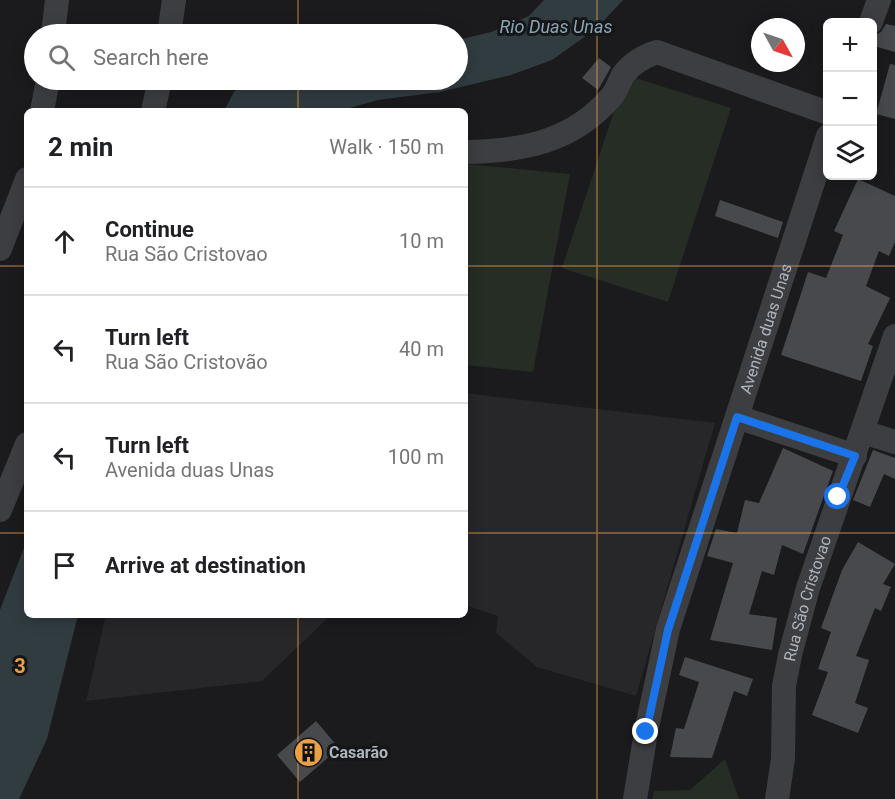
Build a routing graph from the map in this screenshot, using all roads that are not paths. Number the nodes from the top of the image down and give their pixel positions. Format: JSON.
{"nodes":[{"id":1,"x":57,"y":0,"type":"edge"},
{"id":2,"x":174,"y":0,"type":"edge"},
{"id":3,"x":879,"y":0,"type":"edge"},
{"id":4,"x":872,"y":18,"type":"edge"},
{"id":5,"x":54,"y":24,"type":"edge"},
{"id":6,"x":170,"y":24,"type":"edge"},
{"id":7,"x":46,"y":90,"type":"edge"},
{"id":8,"x":158,"y":90,"type":"edge"},
{"id":9,"x":43,"y":108,"type":"edge"},
{"id":10,"x":154,"y":108,"type":"edge"},
{"id":11,"x":823,"y":111,"type":"edge"},
{"id":12,"x":823,"y":151,"type":"edge"},
{"id":13,"x":468,"y":152,"type":"edge"},
{"id":14,"x":24,"y":186,"type":"edge"},
{"id":15,"x":0,"y":249,"type":"edge"},
{"id":16,"x":895,"y":336,"type":"edge"},
{"id":17,"x":737,"y":417,"type":"junction"},
{"id":18,"x":863,"y":432,"type":"junction"},
{"id":19,"x":895,"y":442,"type":"edge"},
{"id":20,"x":24,"y":451,"type":"edge"},
{"id":21,"x":855,"y":456,"type":"junction"},
{"id":22,"x":0,"y":510,"type":"edge"},
{"id":23,"x":635,"y":799,"type":"edge"},
{"id":24,"x":777,"y":799,"type":"edge"}],
"edges":[{"from":1,"to":5,"type":"street"},
{"from":2,"to":6,"type":"street"},
{"from":3,"to":4,"type":"street"},
{"from":7,"to":9,"type":"street"},
{"from":8,"to":10,"type":"street"},
{"from":11,"to":13,"type":"street"},
{"from":12,"to":17,"type":"street","name":"Avenida duas Unas"},
{"from":14,"to":15,"type":"street"},
{"from":16,"to":18,"type":"street","name":"Rua São Cristovao"},
{"from":17,"to":21,"type":"street"},
{"from":17,"to":23,"type":"street","name":"Avenida duas Unas"},
{"from":18,"to":19,"type":"street"},
{"from":18,"to":21,"type":"street","name":"Rua São Cristovao"},
{"from":20,"to":22,"type":"street"},
{"from":21,"to":24,"type":"street","name":"Rua São Cristovao"}]}
